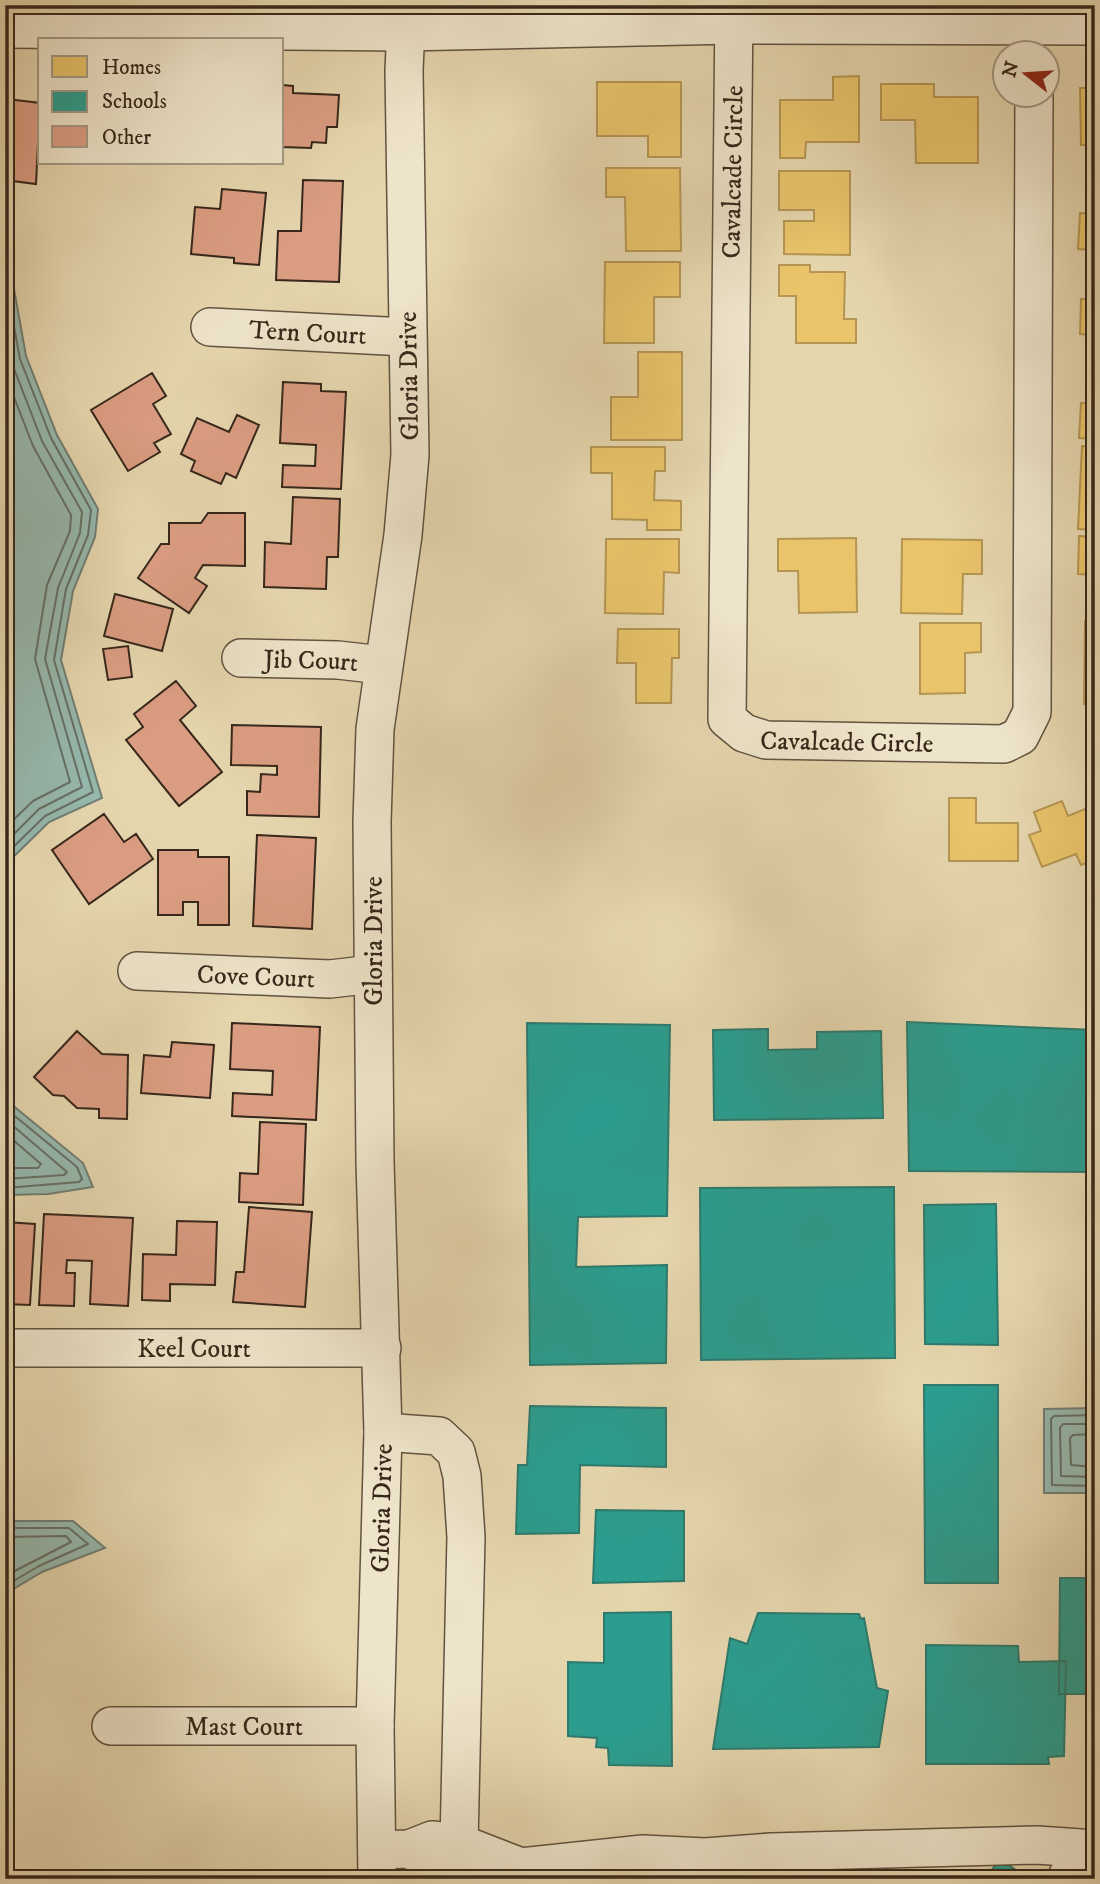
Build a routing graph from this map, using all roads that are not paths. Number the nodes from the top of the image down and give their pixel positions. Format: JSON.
{"nodes":[{"id":1,"x":734,"y":15,"type":"edge"},
{"id":2,"x":99,"y":18,"type":"edge"},
{"id":3,"x":406,"y":18,"type":"edge"},
{"id":4,"x":1095,"y":26,"type":"edge"},
{"id":5,"x":1034,"y":28,"type":"edge"},
{"id":6,"x":5,"y":29,"type":"edge"},
{"id":7,"x":1034,"y":108,"type":"edge"},
{"id":8,"x":210,"y":327,"type":"dead end"},
{"id":9,"x":407,"y":337,"type":"junction"},
{"id":10,"x":241,"y":658,"type":"dead end"},
{"id":11,"x":382,"y":664,"type":"junction"},
{"id":12,"x":138,"y":971,"type":"dead end"},
{"id":13,"x":373,"y":974,"type":"junction"},
{"id":14,"x":5,"y":1348,"type":"edge"},
{"id":15,"x":382,"y":1348,"type":"junction"},
{"id":16,"x":383,"y":1432,"type":"junction"},
{"id":17,"x":111,"y":1726,"type":"dead end"},
{"id":18,"x":375,"y":1726,"type":"junction"},
{"id":19,"x":459,"y":1843,"type":"junction"},
{"id":20,"x":1081,"y":1858,"type":"edge"},
{"id":21,"x":388,"y":1859,"type":"edge"},
{"id":22,"x":840,"y":1865,"type":"edge"},
{"id":23,"x":520,"y":1873,"type":"edge"},
{"id":24,"x":464,"y":1879,"type":"edge"}],
"edges":[{"from":1,"to":3,"type":"street"},
{"from":1,"to":5,"type":"street"},
{"from":1,"to":7,"type":"street","name":"Cavalcade Circle"},
{"from":2,"to":3,"type":"street"},
{"from":2,"to":6,"type":"street"},
{"from":3,"to":9,"type":"street","name":"Gloria Drive"},
{"from":4,"to":5,"type":"street"},
{"from":8,"to":9,"type":"street","name":"Tern Court"},
{"from":9,"to":11,"type":"street","name":"Gloria Drive"},
{"from":10,"to":11,"type":"street","name":"Jib Court"},
{"from":11,"to":13,"type":"street","name":"Gloria Drive"},
{"from":12,"to":13,"type":"street","name":"Cove Court"},
{"from":13,"to":15,"type":"street","name":"Gloria Drive"},
{"from":14,"to":15,"type":"street","name":"Keel Court"},
{"from":15,"to":16,"type":"street","name":"Gloria Drive"},
{"from":16,"to":18,"type":"street","name":"Gloria Drive"},
{"from":16,"to":19,"type":"street"},
{"from":17,"to":18,"type":"street","name":"Mast Court"},
{"from":18,"to":21,"type":"street","name":"Gloria Drive"},
{"from":19,"to":21,"type":"street"},
{"from":19,"to":23,"type":"street"},
{"from":20,"to":22,"type":"street"},
{"from":21,"to":24,"type":"street"},
{"from":22,"to":23,"type":"street"}]}
